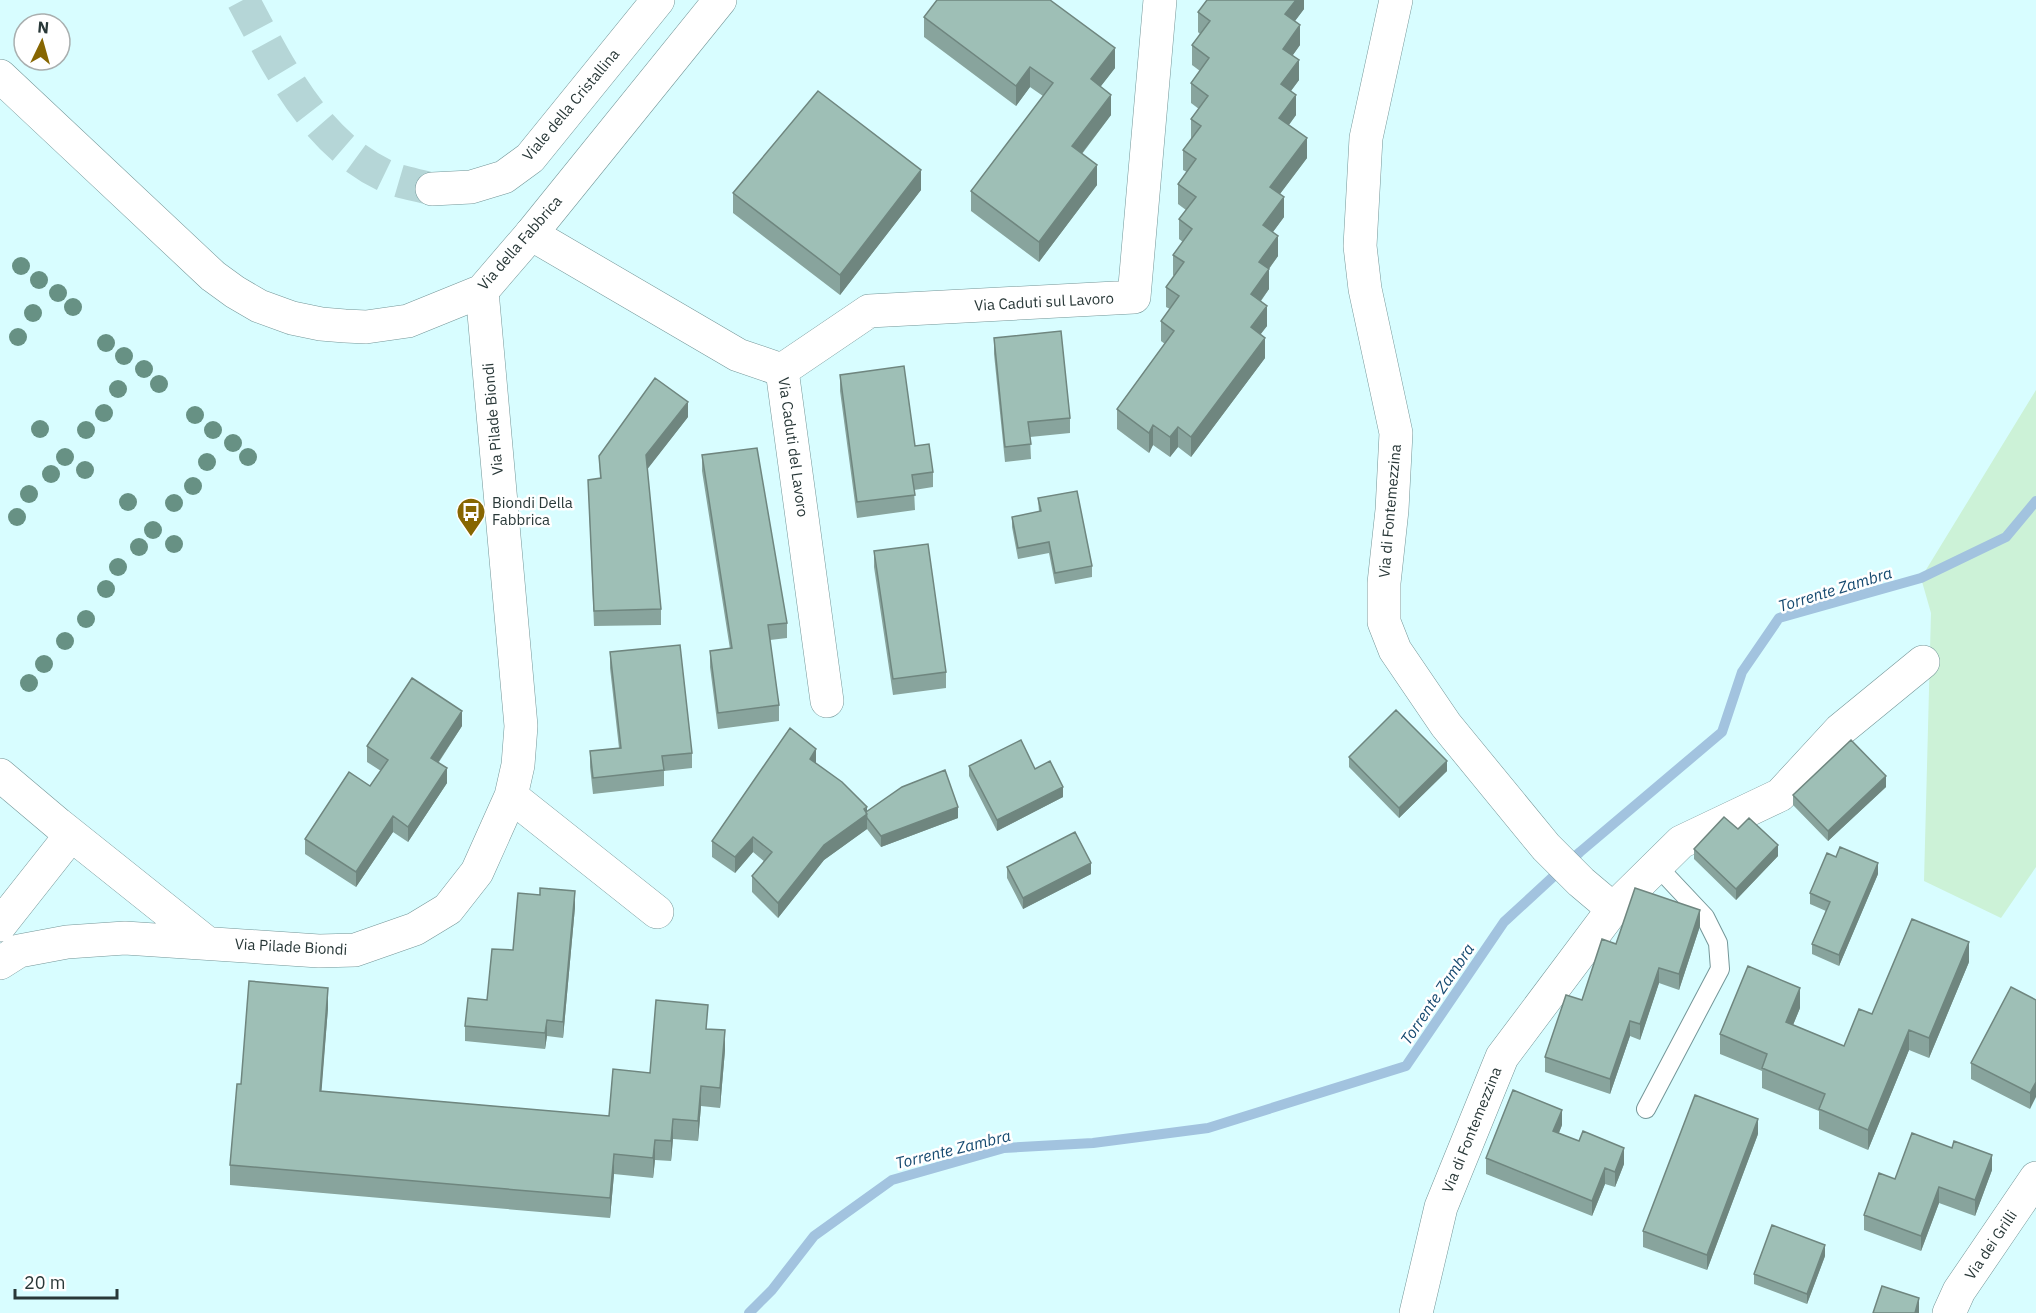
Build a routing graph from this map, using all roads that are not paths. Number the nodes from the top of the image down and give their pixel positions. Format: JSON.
{"nodes":[{"id":1,"x":658,"y":0,"type":"edge"},
{"id":2,"x":720,"y":0,"type":"edge"},
{"id":3,"x":1160,"y":0,"type":"edge"},
{"id":4,"x":1396,"y":0,"type":"edge"},
{"id":5,"x":0,"y":76,"type":"edge"},
{"id":6,"x":432,"y":189,"type":"tunnel mouth"},
{"id":7,"x":531,"y":234,"type":"junction"},
{"id":8,"x":482,"y":291,"type":"junction"},
{"id":9,"x":782,"y":370,"type":"junction"},
{"id":10,"x":1923,"y":662,"type":"dead end"},
{"id":11,"x":827,"y":701,"type":"dead end"},
{"id":12,"x":0,"y":775,"type":"edge"},
{"id":13,"x":511,"y":796,"type":"junction"},
{"id":14,"x":71,"y":835,"type":"junction"},
{"id":15,"x":1657,"y":866,"type":"junction"},
{"id":16,"x":1613,"y":909,"type":"junction"},
{"id":17,"x":657,"y":912,"type":"dead end"},
{"id":18,"x":0,"y":925,"type":"edge"},
{"id":19,"x":207,"y":943,"type":"junction"},
{"id":20,"x":1,"y":959,"type":"edge"},
{"id":21,"x":1646,"y":1109,"type":"dead end"},
{"id":22,"x":2036,"y":1178,"type":"edge"},
{"id":23,"x":1416,"y":1313,"type":"edge"},
{"id":24,"x":1949,"y":1313,"type":"edge"}],
"edges":[{"from":1,"to":6,"type":"street","name":"Viale della Cristallina"},
{"from":2,"to":7,"type":"street","name":"Via della Fabbrica"},
{"from":3,"to":9,"type":"street","name":"Via Caduti sul Lavoro"},
{"from":4,"to":16,"type":"street","name":"Via di Fontemezzina"},
{"from":5,"to":8,"type":"street","name":"Via della Fabbrica"},
{"from":7,"to":8,"type":"street","name":"Via della Fabbrica"},
{"from":7,"to":9,"type":"street","name":"Via Caduti del Lavoro"},
{"from":8,"to":13,"type":"street","name":"Via Pilade Biondi"},
{"from":9,"to":11,"type":"street","name":"Via Caduti del Lavoro"},
{"from":10,"to":15,"type":"street","name":"Via di Fontemezzina"},
{"from":12,"to":14,"type":"street"},
{"from":13,"to":17,"type":"street"},
{"from":13,"to":19,"type":"street","name":"Via Pilade Biondi"},
{"from":14,"to":18,"type":"street"},
{"from":14,"to":19,"type":"street"},
{"from":15,"to":16,"type":"street","name":"Via di Fontemezzina"},
{"from":15,"to":21,"type":"lane"},
{"from":16,"to":23,"type":"street","name":"Via di Fontemezzina"},
{"from":19,"to":20,"type":"street","name":"Via Pilade Biondi"},
{"from":22,"to":24,"type":"street","name":"Via dei Grilli"}]}
